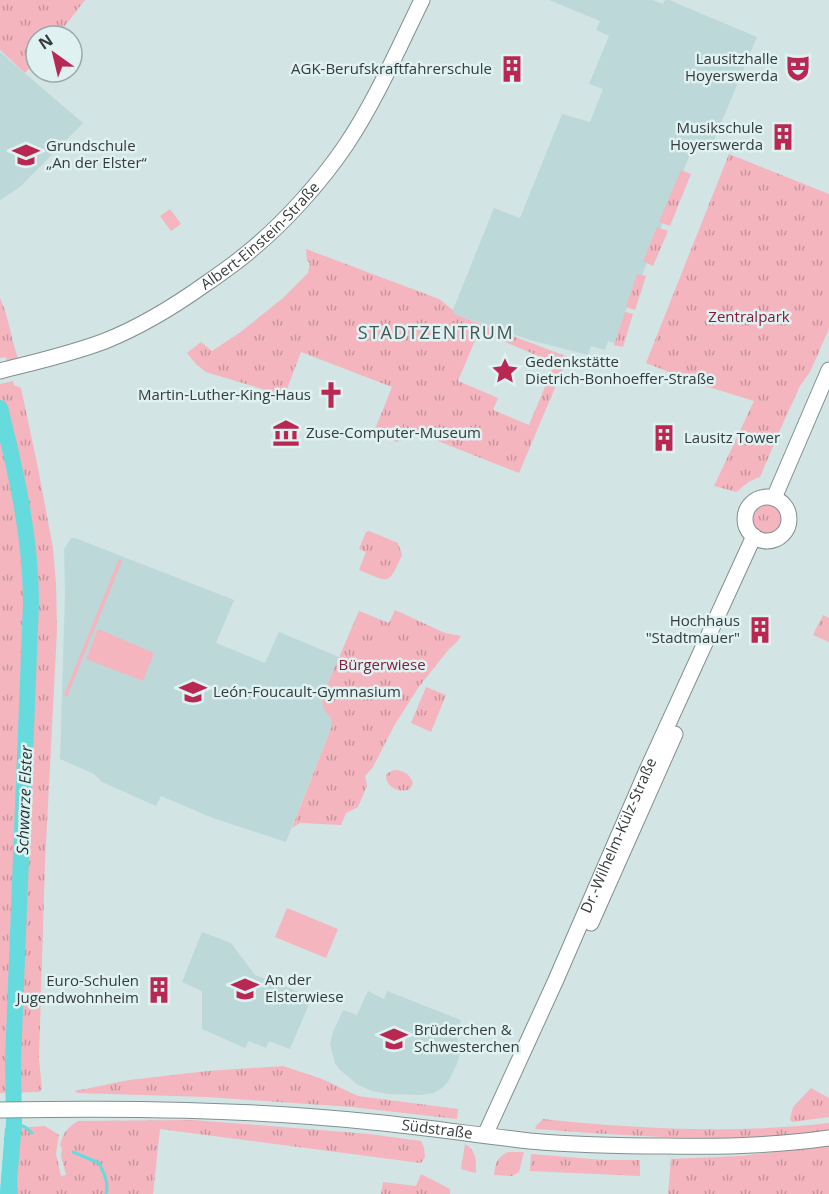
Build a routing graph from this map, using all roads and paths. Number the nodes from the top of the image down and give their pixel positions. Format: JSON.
{"nodes":[{"id":1,"x":422,"y":0,"type":"edge"},
{"id":2,"x":4,"y":370,"type":"edge"},
{"id":3,"x":829,"y":370,"type":"edge"},
{"id":4,"x":829,"y":391,"type":"edge"},
{"id":5,"x":778,"y":500,"type":"junction"},
{"id":6,"x":758,"y":538,"type":"junction"},
{"id":7,"x":0,"y":1110,"type":"edge"},
{"id":8,"x":490,"y":1136,"type":"junction"},
{"id":9,"x":829,"y":1138,"type":"edge"}],
"edges":[{"from":1,"to":2,"type":"street","name":"Albert-Einstein-Straße"},
{"from":3,"to":5,"type":"street"},
{"from":4,"to":5,"type":"street"},
{"from":5,"to":6,"type":"street"},
{"from":5,"to":6,"type":"street"},
{"from":6,"to":8,"type":"street","name":"Dr.-Wilhelm-Külz-Straße"},
{"from":7,"to":8,"type":"street","name":"Südstraße"},
{"from":8,"to":9,"type":"street","name":"Südstraße"}]}
